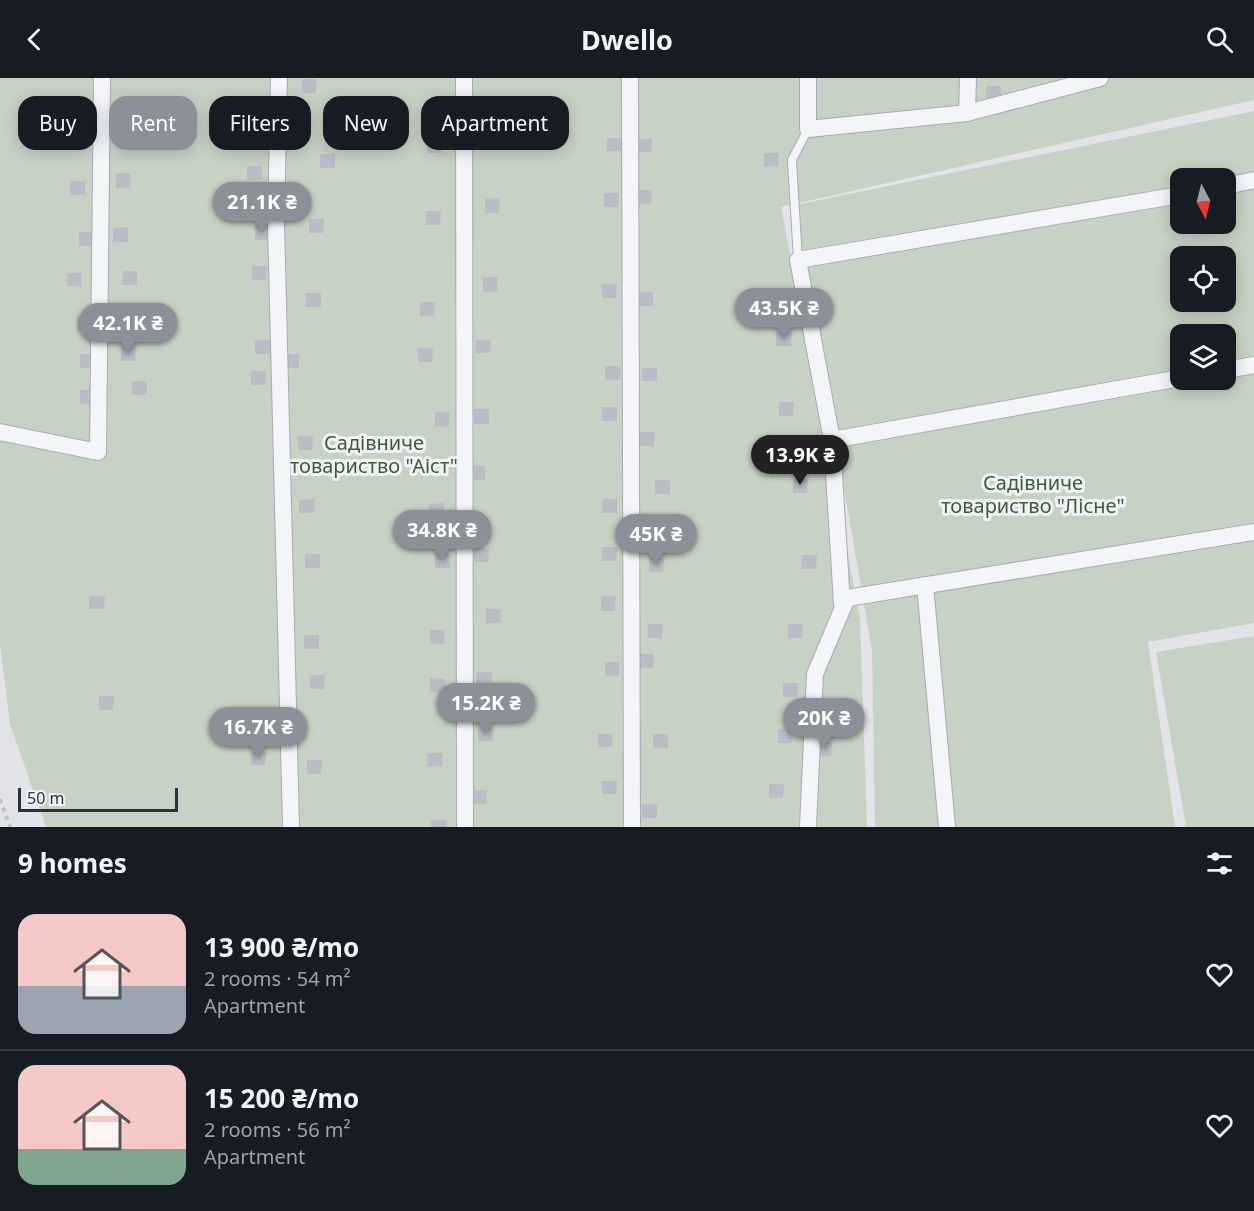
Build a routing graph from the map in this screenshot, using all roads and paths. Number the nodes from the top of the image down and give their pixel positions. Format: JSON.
{"nodes":[{"id":1,"x":102,"y":78,"type":"edge"},
{"id":2,"x":279,"y":78,"type":"edge"},
{"id":3,"x":464,"y":78,"type":"edge"},
{"id":4,"x":630,"y":78,"type":"edge"},
{"id":5,"x":808,"y":78,"type":"edge"},
{"id":6,"x":968,"y":78,"type":"edge"},
{"id":7,"x":1100,"y":78,"type":"edge"},
{"id":8,"x":967,"y":113,"type":"junction"},
{"id":9,"x":808,"y":129,"type":"junction"},
{"id":10,"x":1254,"y":180,"type":"edge"},
{"id":11,"x":1236,"y":184,"type":"edge"},
{"id":12,"x":1170,"y":197,"type":"edge"},
{"id":13,"x":798,"y":260,"type":"junction"},
{"id":14,"x":1254,"y":365,"type":"edge"},
{"id":15,"x":1236,"y":368,"type":"edge"},
{"id":16,"x":1170,"y":380,"type":"edge"},
{"id":17,"x":0,"y":432,"type":"edge"},
{"id":18,"x":832,"y":440,"type":"junction"},
{"id":19,"x":1254,"y":532,"type":"edge"},
{"id":20,"x":925,"y":585,"type":"junction"},
{"id":21,"x":842,"y":604,"type":"junction"},
{"id":22,"x":0,"y":799,"type":"edge"},
{"id":23,"x":10,"y":827,"type":"edge"},
{"id":24,"x":291,"y":827,"type":"edge"},
{"id":25,"x":465,"y":827,"type":"edge"},
{"id":26,"x":632,"y":827,"type":"edge"},
{"id":27,"x":808,"y":827,"type":"edge"},
{"id":28,"x":947,"y":827,"type":"edge"}],
"edges":[{"from":1,"to":17,"type":"street"},
{"from":2,"to":24,"type":"street"},
{"from":3,"to":25,"type":"street"},
{"from":4,"to":26,"type":"street"},
{"from":5,"to":9,"type":"street"},
{"from":6,"to":8,"type":"street"},
{"from":7,"to":8,"type":"street"},
{"from":8,"to":9,"type":"street"},
{"from":9,"to":13,"type":"lane"},
{"from":10,"to":11,"type":"street"},
{"from":12,"to":13,"type":"street"},
{"from":13,"to":18,"type":"street"},
{"from":14,"to":15,"type":"street"},
{"from":16,"to":18,"type":"street"},
{"from":18,"to":21,"type":"street"},
{"from":19,"to":20,"type":"street"},
{"from":20,"to":21,"type":"street"},
{"from":20,"to":28,"type":"street"},
{"from":21,"to":27,"type":"street"},
{"from":22,"to":23,"type":"path"}]}
